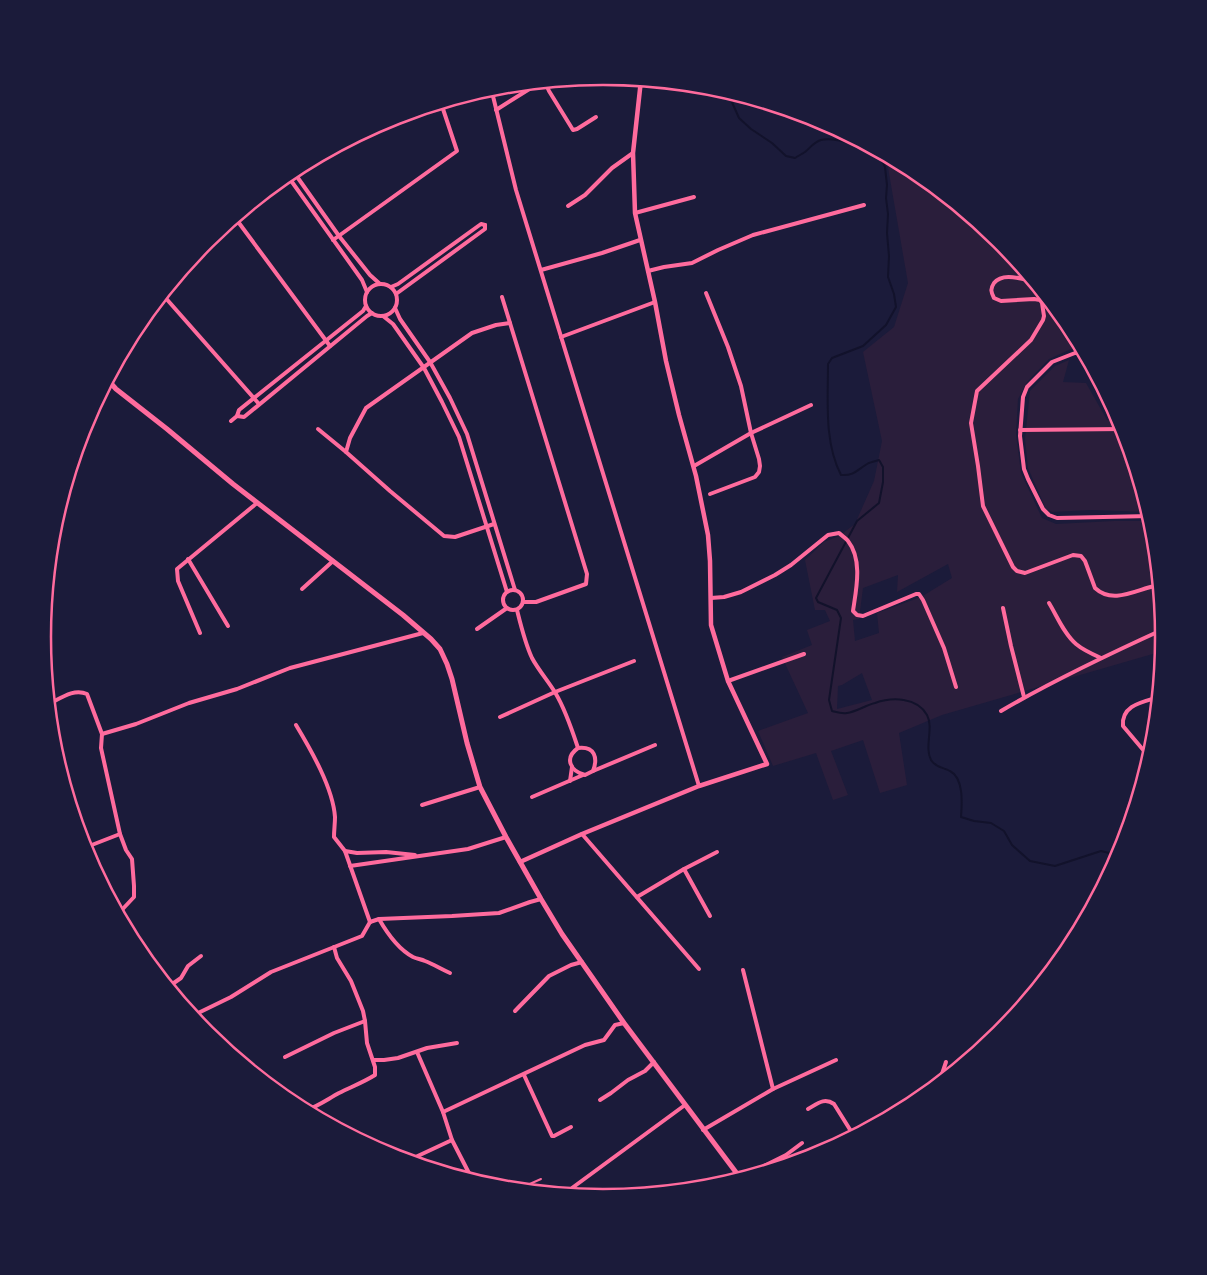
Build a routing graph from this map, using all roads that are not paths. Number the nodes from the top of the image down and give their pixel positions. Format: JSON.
{"nodes":[{"id":1,"x":640,"y":86,"type":"edge"},
{"id":2,"x":548,"y":88,"type":"edge"},
{"id":3,"x":526,"y":91,"type":"edge"},
{"id":4,"x":493,"y":97,"type":"edge"},
{"id":5,"x":443,"y":110,"type":"edge"},
{"id":6,"x":496,"y":110,"type":"junction"},
{"id":7,"x":596,"y":116,"type":"dead end"},
{"id":8,"x":633,"y":154,"type":"junction"},
{"id":9,"x":298,"y":178,"type":"edge"},
{"id":10,"x":292,"y":182,"type":"edge"},
{"id":11,"x":694,"y":197,"type":"dead end"},
{"id":12,"x":864,"y":205,"type":"dead end"},
{"id":13,"x":568,"y":206,"type":"dead end"},
{"id":14,"x":635,"y":213,"type":"junction"},
{"id":15,"x":238,"y":223,"type":"edge"},
{"id":16,"x":339,"y":236,"type":"junction"},
{"id":17,"x":333,"y":240,"type":"junction"},
{"id":18,"x":640,"y":240,"type":"junction"},
{"id":19,"x":541,"y":270,"type":"junction"},
{"id":20,"x":648,"y":271,"type":"junction"},
{"id":21,"x":1024,"y":279,"type":"edge"},
{"id":22,"x":380,"y":284,"type":"junction"},
{"id":23,"x":391,"y":287,"type":"junction"},
{"id":24,"x":367,"y":292,"type":"junction"},
{"id":25,"x":706,"y":293,"type":"dead end"},
{"id":26,"x":396,"y":294,"type":"junction"},
{"id":27,"x":502,"y":297,"type":"dead end"},
{"id":28,"x":166,"y":300,"type":"edge"},
{"id":29,"x":655,"y":302,"type":"junction"},
{"id":30,"x":366,"y":306,"type":"junction"},
{"id":31,"x":396,"y":308,"type":"junction"},
{"id":32,"x":372,"y":314,"type":"junction"},
{"id":33,"x":383,"y":316,"type":"junction"},
{"id":34,"x":510,"y":323,"type":"junction"},
{"id":35,"x":562,"y":337,"type":"junction"},
{"id":36,"x":326,"y":340,"type":"junction"},
{"id":37,"x":330,"y":346,"type":"junction"},
{"id":38,"x":1077,"y":353,"type":"edge"},
{"id":39,"x":430,"y":362,"type":"junction"},
{"id":40,"x":424,"y":368,"type":"junction"},
{"id":41,"x":113,"y":384,"type":"edge"},
{"id":42,"x":254,"y":398,"type":"junction"},
{"id":43,"x":259,"y":404,"type":"junction"},
{"id":44,"x":811,"y":405,"type":"dead end"},
{"id":45,"x":237,"y":416,"type":"junction"},
{"id":46,"x":231,"y":421,"type":"dead end"},
{"id":47,"x":1115,"y":428,"type":"edge"},
{"id":48,"x":318,"y":429,"type":"dead end"},
{"id":49,"x":1020,"y":430,"type":"junction"},
{"id":50,"x":751,"y":433,"type":"junction"},
{"id":51,"x":346,"y":452,"type":"junction"},
{"id":52,"x":694,"y":466,"type":"junction"},
{"id":53,"x":710,"y":494,"type":"dead end"},
{"id":54,"x":257,"y":503,"type":"junction"},
{"id":55,"x":1142,"y":516,"type":"edge"},
{"id":56,"x":494,"y":524,"type":"junction"},
{"id":57,"x":486,"y":527,"type":"junction"},
{"id":58,"x":188,"y":560,"type":"junction"},
{"id":59,"x":333,"y":561,"type":"junction"},
{"id":60,"x":1153,"y":586,"type":"edge"},
{"id":61,"x":302,"y":589,"type":"dead end"},
{"id":62,"x":515,"y":590,"type":"junction"},
{"id":63,"x":507,"y":592,"type":"junction"},
{"id":64,"x":711,"y":598,"type":"junction"},
{"id":65,"x":523,"y":602,"type":"junction"},
{"id":66,"x":1049,"y":602,"type":"dead end"},
{"id":67,"x":507,"y":608,"type":"junction"},
{"id":68,"x":1003,"y":608,"type":"dead end"},
{"id":69,"x":517,"y":610,"type":"junction"},
{"id":70,"x":228,"y":626,"type":"dead end"},
{"id":71,"x":477,"y":629,"type":"dead end"},
{"id":72,"x":200,"y":633,"type":"dead end"},
{"id":73,"x":423,"y":633,"type":"junction"},
{"id":74,"x":1156,"y":633,"type":"edge"},
{"id":75,"x":804,"y":654,"type":"dead end"},
{"id":76,"x":1101,"y":658,"type":"junction"},
{"id":77,"x":634,"y":661,"type":"dead end"},
{"id":78,"x":728,"y":681,"type":"junction"},
{"id":79,"x":956,"y":687,"type":"dead end"},
{"id":80,"x":555,"y":692,"type":"junction"},
{"id":81,"x":1024,"y":697,"type":"junction"},
{"id":82,"x":1152,"y":699,"type":"edge"},
{"id":83,"x":55,"y":701,"type":"edge"},
{"id":84,"x":1002,"y":711,"type":"dead end"},
{"id":85,"x":500,"y":717,"type":"dead end"},
{"id":86,"x":296,"y":725,"type":"dead end"},
{"id":87,"x":102,"y":734,"type":"junction"},
{"id":88,"x":655,"y":745,"type":"dead end"},
{"id":89,"x":578,"y":748,"type":"junction"},
{"id":90,"x":1144,"y":751,"type":"edge"},
{"id":91,"x":596,"y":758,"type":"junction"},
{"id":92,"x":606,"y":766,"type":"junction"},
{"id":93,"x":572,"y":767,"type":"junction"},
{"id":94,"x":593,"y":771,"type":"junction"},
{"id":95,"x":584,"y":775,"type":"junction"},
{"id":96,"x":570,"y":781,"type":"junction"},
{"id":97,"x":480,"y":786,"type":"junction"},
{"id":98,"x":699,"y":786,"type":"junction"},
{"id":99,"x":532,"y":797,"type":"dead end"},
{"id":100,"x":422,"y":805,"type":"dead end"},
{"id":101,"x":120,"y":834,"type":"junction"},
{"id":102,"x":582,"y":834,"type":"junction"},
{"id":103,"x":506,"y":837,"type":"junction"},
{"id":104,"x":92,"y":845,"type":"edge"},
{"id":105,"x":345,"y":851,"type":"junction"},
{"id":106,"x":718,"y":852,"type":"dead end"},
{"id":107,"x":419,"y":856,"type":"junction"},
{"id":108,"x":520,"y":862,"type":"junction"},
{"id":109,"x":350,"y":866,"type":"junction"},
{"id":110,"x":684,"y":868,"type":"junction"},
{"id":111,"x":637,"y":897,"type":"junction"},
{"id":112,"x":541,"y":899,"type":"junction"},
{"id":113,"x":122,"y":909,"type":"edge"},
{"id":114,"x":710,"y":916,"type":"dead end"},
{"id":115,"x":379,"y":919,"type":"junction"},
{"id":116,"x":370,"y":922,"type":"junction"},
{"id":117,"x":334,"y":948,"type":"junction"},
{"id":118,"x":201,"y":956,"type":"dead end"},
{"id":119,"x":582,"y":962,"type":"junction"},
{"id":120,"x":699,"y":969,"type":"dead end"},
{"id":121,"x":743,"y":970,"type":"dead end"},
{"id":122,"x":450,"y":973,"type":"dead end"},
{"id":123,"x":173,"y":984,"type":"edge"},
{"id":124,"x":515,"y":1011,"type":"dead end"},
{"id":125,"x":198,"y":1013,"type":"edge"},
{"id":126,"x":365,"y":1021,"type":"junction"},
{"id":127,"x":624,"y":1023,"type":"junction"},
{"id":128,"x":457,"y":1043,"type":"dead end"},
{"id":129,"x":417,"y":1052,"type":"junction"},
{"id":130,"x":285,"y":1057,"type":"dead end"},
{"id":131,"x":374,"y":1060,"type":"junction"},
{"id":132,"x":836,"y":1060,"type":"dead end"},
{"id":133,"x":654,"y":1062,"type":"junction"},
{"id":134,"x":946,"y":1062,"type":"dead end"},
{"id":135,"x":942,"y":1074,"type":"edge"},
{"id":136,"x":524,"y":1075,"type":"junction"},
{"id":137,"x":773,"y":1089,"type":"junction"},
{"id":138,"x":600,"y":1100,"type":"dead end"},
{"id":139,"x":685,"y":1105,"type":"junction"},
{"id":140,"x":313,"y":1107,"type":"edge"},
{"id":141,"x":808,"y":1109,"type":"dead end"},
{"id":142,"x":443,"y":1112,"type":"junction"},
{"id":143,"x":571,"y":1127,"type":"dead end"},
{"id":144,"x":703,"y":1130,"type":"junction"},
{"id":145,"x":851,"y":1131,"type":"edge"},
{"id":146,"x":452,"y":1140,"type":"junction"},
{"id":147,"x":802,"y":1143,"type":"dead end"},
{"id":148,"x":418,"y":1157,"type":"edge"},
{"id":149,"x":767,"y":1165,"type":"edge"},
{"id":150,"x":469,"y":1173,"type":"edge"},
{"id":151,"x":736,"y":1173,"type":"edge"},
{"id":152,"x":541,"y":1179,"type":"dead end"},
{"id":153,"x":528,"y":1185,"type":"edge"},
{"id":154,"x":572,"y":1188,"type":"dead end"}],
"edges":[{"from":1,"to":8,"type":"street"},
{"from":2,"to":7,"type":"street"},
{"from":3,"to":6,"type":"street"},
{"from":4,"to":6,"type":"street"},
{"from":5,"to":16,"type":"street"},
{"from":6,"to":19,"type":"street"},
{"from":8,"to":13,"type":"street"},
{"from":8,"to":14,"type":"street"},
{"from":9,"to":16,"type":"street"},
{"from":10,"to":17,"type":"street"},
{"from":11,"to":14,"type":"street"},
{"from":12,"to":20,"type":"street"},
{"from":14,"to":18,"type":"street"},
{"from":15,"to":36,"type":"street"},
{"from":16,"to":17,"type":"street"},
{"from":16,"to":22,"type":"street"},
{"from":17,"to":24,"type":"street"},
{"from":18,"to":19,"type":"street"},
{"from":18,"to":20,"type":"street"},
{"from":19,"to":35,"type":"street"},
{"from":20,"to":29,"type":"street"},
{"from":21,"to":60,"type":"street"},
{"from":22,"to":23,"type":"street"},
{"from":22,"to":24,"type":"street"},
{"from":23,"to":26,"type":"street"},
{"from":23,"to":26,"type":"street"},
{"from":24,"to":30,"type":"street"},
{"from":25,"to":50,"type":"street"},
{"from":26,"to":31,"type":"street"},
{"from":27,"to":34,"type":"street"},
{"from":28,"to":42,"type":"street"},
{"from":29,"to":35,"type":"street"},
{"from":29,"to":52,"type":"street"},
{"from":30,"to":32,"type":"street"},
{"from":30,"to":36,"type":"street"},
{"from":31,"to":33,"type":"street"},
{"from":31,"to":39,"type":"street"},
{"from":32,"to":33,"type":"street"},
{"from":32,"to":37,"type":"street"},
{"from":33,"to":40,"type":"street"},
{"from":34,"to":39,"type":"street"},
{"from":34,"to":65,"type":"street"},
{"from":35,"to":98,"type":"street"},
{"from":36,"to":37,"type":"street"},
{"from":36,"to":42,"type":"street"},
{"from":37,"to":43,"type":"street"},
{"from":38,"to":49,"type":"street"},
{"from":39,"to":40,"type":"street"},
{"from":39,"to":56,"type":"street"},
{"from":40,"to":51,"type":"street"},
{"from":40,"to":57,"type":"street"},
{"from":41,"to":54,"type":"main road"},
{"from":42,"to":43,"type":"street"},
{"from":42,"to":45,"type":"street"},
{"from":43,"to":45,"type":"street"},
{"from":44,"to":50,"type":"street"},
{"from":45,"to":46,"type":"street"},
{"from":47,"to":49,"type":"street"},
{"from":48,"to":51,"type":"street"},
{"from":49,"to":55,"type":"street"},
{"from":50,"to":52,"type":"street"},
{"from":50,"to":53,"type":"street"},
{"from":51,"to":57,"type":"street"},
{"from":52,"to":64,"type":"street"},
{"from":54,"to":58,"type":"street"},
{"from":54,"to":59,"type":"main road"},
{"from":56,"to":57,"type":"street"},
{"from":56,"to":62,"type":"street"},
{"from":57,"to":63,"type":"street"},
{"from":58,"to":70,"type":"street"},
{"from":58,"to":72,"type":"street"},
{"from":59,"to":61,"type":"street"},
{"from":59,"to":73,"type":"main road"},
{"from":62,"to":63,"type":"street"},
{"from":62,"to":65,"type":"street"},
{"from":63,"to":67,"type":"street"},
{"from":64,"to":78,"type":"street"},
{"from":64,"to":79,"type":"street"},
{"from":65,"to":69,"type":"street"},
{"from":66,"to":76,"type":"street"},
{"from":67,"to":69,"type":"street"},
{"from":67,"to":71,"type":"street"},
{"from":68,"to":81,"type":"street"},
{"from":69,"to":80,"type":"street"},
{"from":73,"to":87,"type":"street"},
{"from":73,"to":97,"type":"main road"},
{"from":74,"to":76,"type":"street"},
{"from":75,"to":78,"type":"street"},
{"from":76,"to":81,"type":"street"},
{"from":77,"to":80,"type":"street"},
{"from":78,"to":98,"type":"street"},
{"from":80,"to":85,"type":"street"},
{"from":80,"to":89,"type":"street"},
{"from":81,"to":84,"type":"street"},
{"from":82,"to":90,"type":"street"},
{"from":83,"to":87,"type":"street"},
{"from":86,"to":105,"type":"street"},
{"from":87,"to":101,"type":"street"},
{"from":88,"to":92,"type":"street"},
{"from":89,"to":91,"type":"street"},
{"from":89,"to":93,"type":"street"},
{"from":91,"to":92,"type":"street"},
{"from":91,"to":94,"type":"street"},
{"from":92,"to":94,"type":"street"},
{"from":93,"to":95,"type":"street"},
{"from":93,"to":96,"type":"street"},
{"from":94,"to":95,"type":"street"},
{"from":95,"to":96,"type":"street"},
{"from":96,"to":99,"type":"street"},
{"from":97,"to":100,"type":"street"},
{"from":97,"to":103,"type":"main road"},
{"from":98,"to":102,"type":"street"},
{"from":101,"to":104,"type":"street"},
{"from":101,"to":113,"type":"street"},
{"from":102,"to":108,"type":"street"},
{"from":102,"to":111,"type":"street"},
{"from":103,"to":107,"type":"street"},
{"from":103,"to":108,"type":"main road"},
{"from":105,"to":107,"type":"street"},
{"from":105,"to":109,"type":"street"},
{"from":106,"to":110,"type":"street"},
{"from":107,"to":109,"type":"street"},
{"from":108,"to":112,"type":"main road"},
{"from":109,"to":116,"type":"street"},
{"from":110,"to":111,"type":"street"},
{"from":110,"to":114,"type":"street"},
{"from":111,"to":120,"type":"street"},
{"from":112,"to":115,"type":"street"},
{"from":112,"to":119,"type":"main road"},
{"from":115,"to":116,"type":"street"},
{"from":115,"to":122,"type":"street"},
{"from":116,"to":117,"type":"street"},
{"from":117,"to":125,"type":"street"},
{"from":117,"to":126,"type":"street"},
{"from":118,"to":123,"type":"street"},
{"from":119,"to":124,"type":"street"},
{"from":119,"to":127,"type":"main road"},
{"from":121,"to":137,"type":"street"},
{"from":126,"to":130,"type":"street"},
{"from":126,"to":131,"type":"street"},
{"from":127,"to":133,"type":"main road"},
{"from":127,"to":136,"type":"street"},
{"from":128,"to":129,"type":"street"},
{"from":129,"to":131,"type":"street"},
{"from":129,"to":142,"type":"street"},
{"from":131,"to":140,"type":"street"},
{"from":132,"to":137,"type":"street"},
{"from":133,"to":138,"type":"street"},
{"from":133,"to":139,"type":"main road"},
{"from":134,"to":135,"type":"street"},
{"from":136,"to":142,"type":"street"},
{"from":136,"to":143,"type":"street"},
{"from":137,"to":144,"type":"street"},
{"from":139,"to":144,"type":"main road"},
{"from":139,"to":154,"type":"street"},
{"from":141,"to":145,"type":"street"},
{"from":142,"to":146,"type":"street"},
{"from":144,"to":151,"type":"main road"},
{"from":146,"to":148,"type":"street"},
{"from":146,"to":150,"type":"street"},
{"from":147,"to":149,"type":"street"},
{"from":152,"to":153,"type":"lane"}]}
